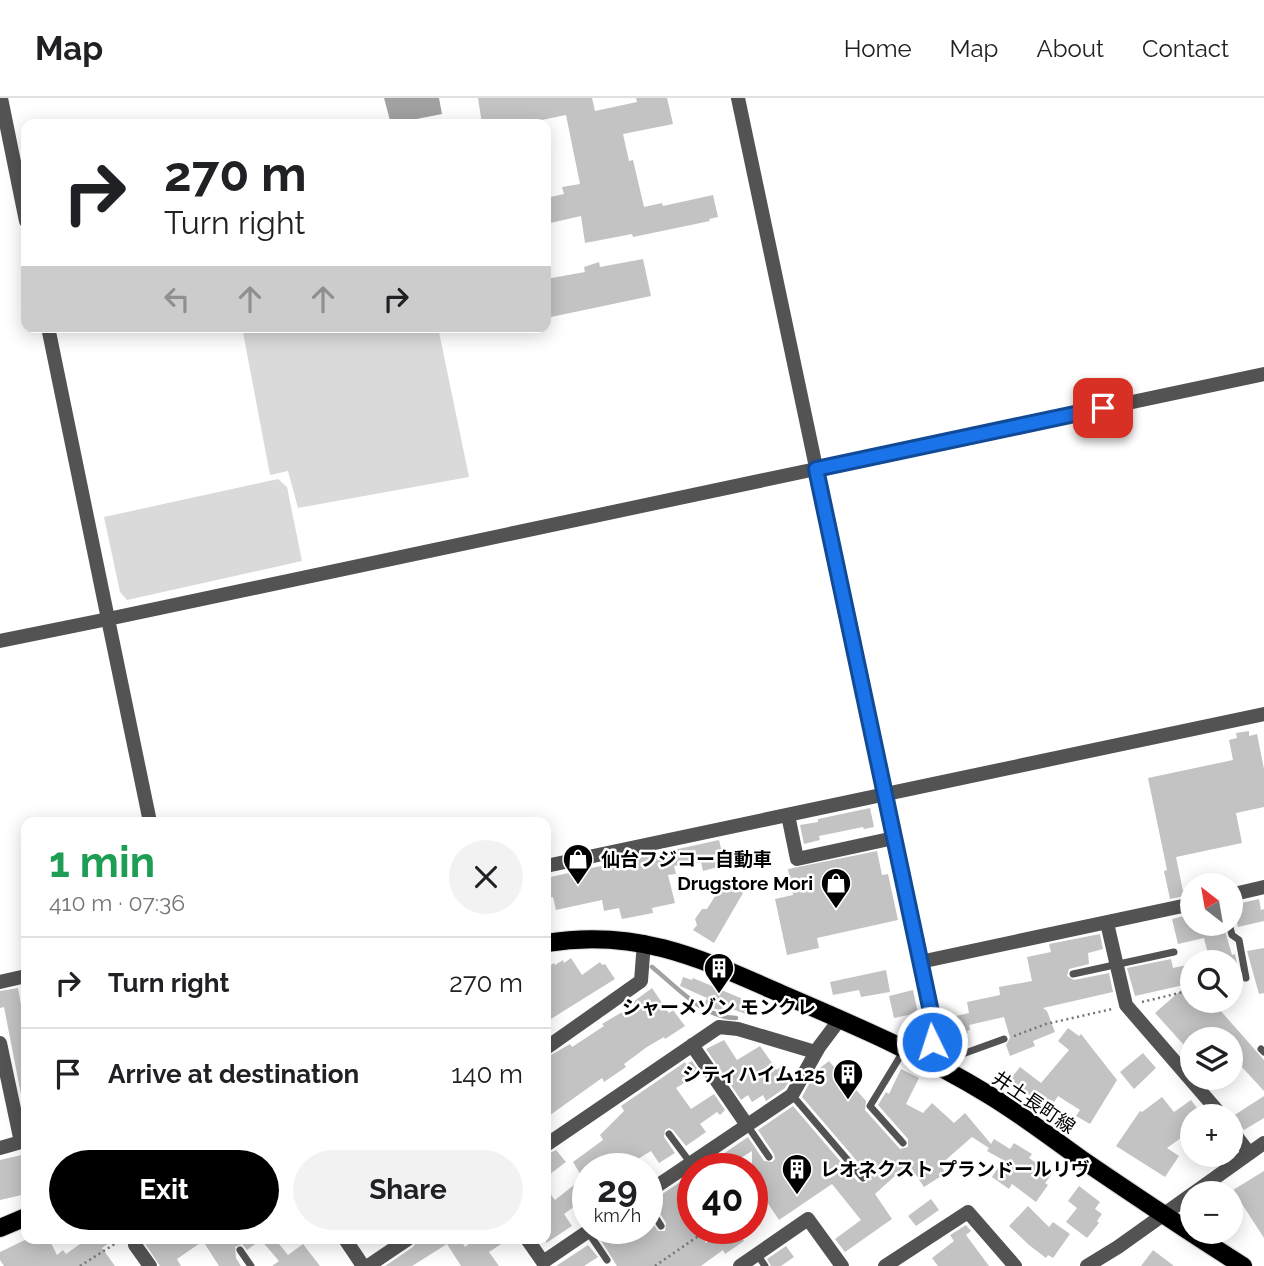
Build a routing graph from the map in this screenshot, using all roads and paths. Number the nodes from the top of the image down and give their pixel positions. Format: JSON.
{"nodes":[{"id":1,"x":1,"y":98,"type":"edge"},
{"id":2,"x":738,"y":98,"type":"edge"},
{"id":3,"x":21,"y":196,"type":"edge"},
{"id":4,"x":49,"y":333,"type":"edge"},
{"id":5,"x":1264,"y":374,"type":"edge"},
{"id":6,"x":816,"y":469,"type":"junction"},
{"id":7,"x":108,"y":619,"type":"junction"},
{"id":8,"x":0,"y":642,"type":"edge"},
{"id":9,"x":1264,"y":714,"type":"edge"},
{"id":10,"x":885,"y":794,"type":"junction"},
{"id":11,"x":788,"y":815,"type":"junction"},
{"id":12,"x":148,"y":817,"type":"edge"},
{"id":13,"x":894,"y":838,"type":"junction"},
{"id":14,"x":551,"y":865,"type":"edge"},
{"id":15,"x":1264,"y":887,"type":"edge"},
{"id":16,"x":1243,"y":892,"type":"edge"},
{"id":17,"x":1180,"y":907,"type":"edge"},
{"id":18,"x":1107,"y":923,"type":"junction"},
{"id":19,"x":1233,"y":936,"type":"edge"},
{"id":20,"x":551,"y":942,"type":"edge"},
{"id":21,"x":644,"y":942,"type":"junction"},
{"id":22,"x":1174,"y":952,"type":"dead end"},
{"id":23,"x":920,"y":962,"type":"junction"},
{"id":24,"x":1116,"y":964,"type":"junction"},
{"id":25,"x":1073,"y":974,"type":"dead end"},
{"id":26,"x":21,"y":977,"type":"edge"},
{"id":27,"x":1246,"y":978,"type":"dead end"},
{"id":28,"x":0,"y":982,"type":"edge"},
{"id":29,"x":1180,"y":993,"type":"edge"},
{"id":30,"x":1126,"y":1005,"type":"junction"},
{"id":31,"x":840,"y":1019,"type":"junction"},
{"id":32,"x":1004,"y":1039,"type":"joint"},
{"id":33,"x":0,"y":1043,"type":"edge"},
{"id":34,"x":551,"y":1045,"type":"edge"},
{"id":35,"x":692,"y":1045,"type":"junction"},
{"id":36,"x":904,"y":1049,"type":"junction"},
{"id":37,"x":815,"y":1052,"type":"junction"},
{"id":38,"x":924,"y":1059,"type":"junction"},
{"id":39,"x":945,"y":1070,"type":"junction"},
{"id":40,"x":792,"y":1095,"type":"junction"},
{"id":41,"x":1212,"y":1104,"type":"edge"},
{"id":42,"x":747,"y":1125,"type":"junction"},
{"id":43,"x":669,"y":1134,"type":"dead end"},
{"id":44,"x":551,"y":1142,"type":"edge"},
{"id":45,"x":903,"y":1143,"type":"dead end"},
{"id":46,"x":1264,"y":1143,"type":"edge"},
{"id":47,"x":1243,"y":1145,"type":"edge"},
{"id":48,"x":0,"y":1148,"type":"edge"},
{"id":49,"x":683,"y":1153,"type":"edge"},
{"id":50,"x":710,"y":1153,"type":"edge"},
{"id":51,"x":1249,"y":1153,"type":"junction"},
{"id":52,"x":769,"y":1157,"type":"dead end"},
{"id":53,"x":863,"y":1178,"type":"dead end"},
{"id":54,"x":1162,"y":1214,"type":"junction"},
{"id":55,"x":21,"y":1219,"type":"edge"},
{"id":56,"x":0,"y":1228,"type":"edge"},
{"id":57,"x":114,"y":1244,"type":"edge"},
{"id":58,"x":349,"y":1244,"type":"edge"},
{"id":59,"x":400,"y":1244,"type":"edge"},
{"id":60,"x":530,"y":1244,"type":"edge"},
{"id":61,"x":572,"y":1244,"type":"edge"},
{"id":62,"x":598,"y":1244,"type":"edge"},
{"id":63,"x":687,"y":1244,"type":"edge"},
{"id":64,"x":135,"y":1245,"type":"edge"},
{"id":65,"x":240,"y":1250,"type":"dead end"},
{"id":66,"x":607,"y":1260,"type":"dead end"},
{"id":67,"x":761,"y":1260,"type":"edge"},
{"id":68,"x":544,"y":1264,"type":"edge"},
{"id":69,"x":80,"y":1266,"type":"edge"},
{"id":70,"x":150,"y":1266,"type":"edge"},
{"id":71,"x":251,"y":1266,"type":"edge"},
{"id":72,"x":366,"y":1266,"type":"edge"},
{"id":73,"x":655,"y":1266,"type":"edge"},
{"id":74,"x":740,"y":1266,"type":"edge"},
{"id":75,"x":842,"y":1266,"type":"edge"},
{"id":76,"x":885,"y":1266,"type":"edge"},
{"id":77,"x":1015,"y":1266,"type":"edge"},
{"id":78,"x":1087,"y":1266,"type":"edge"},
{"id":79,"x":1243,"y":1266,"type":"edge"}],
"edges":[{"from":1,"to":3,"type":"street"},
{"from":2,"to":6,"type":"street"},
{"from":4,"to":7,"type":"street"},
{"from":5,"to":6,"type":"street"},
{"from":6,"to":7,"type":"street"},
{"from":6,"to":10,"type":"street"},
{"from":7,"to":8,"type":"street"},
{"from":7,"to":12,"type":"street"},
{"from":9,"to":10,"type":"street"},
{"from":10,"to":11,"type":"street"},
{"from":10,"to":13,"type":"street"},
{"from":11,"to":13,"type":"street"},
{"from":11,"to":14,"type":"street"},
{"from":13,"to":23,"type":"street"},
{"from":15,"to":16,"type":"street"},
{"from":17,"to":18,"type":"street"},
{"from":18,"to":23,"type":"street"},
{"from":18,"to":24,"type":"street"},
{"from":19,"to":27,"type":"lane"},
{"from":20,"to":21,"type":"main road","name":"井土長町線"},
{"from":21,"to":31,"type":"main road","name":"井土長町線"},
{"from":21,"to":34,"type":"street"},
{"from":22,"to":24,"type":"lane"},
{"from":23,"to":38,"type":"street"},
{"from":24,"to":25,"type":"lane"},
{"from":24,"to":30,"type":"street"},
{"from":26,"to":28,"type":"street"},
{"from":29,"to":30,"type":"path"},
{"from":30,"to":32,"type":"path"},
{"from":30,"to":41,"type":"street"},
{"from":31,"to":36,"type":"main road","name":"井土長町線"},
{"from":31,"to":37,"type":"street"},
{"from":32,"to":39,"type":"lane"},
{"from":33,"to":48,"type":"street"},
{"from":35,"to":37,"type":"street"},
{"from":35,"to":42,"type":"street"},
{"from":35,"to":44,"type":"street"},
{"from":36,"to":38,"type":"main road","name":"井土長町線"},
{"from":36,"to":45,"type":"lane"},
{"from":37,"to":40,"type":"street"},
{"from":38,"to":39,"type":"main road","name":"井土長町線"},
{"from":39,"to":54,"type":"main road","name":"井土長町線"},
{"from":40,"to":42,"type":"street"},
{"from":40,"to":53,"type":"lane"},
{"from":42,"to":50,"type":"street"},
{"from":42,"to":52,"type":"lane"},
{"from":43,"to":49,"type":"lane"},
{"from":46,"to":51,"type":"street"},
{"from":47,"to":51,"type":"street"},
{"from":51,"to":54,"type":"street"},
{"from":54,"to":78,"type":"street"},
{"from":54,"to":79,"type":"main road","name":"井土長町線"},
{"from":55,"to":56,"type":"main road"},
{"from":57,"to":69,"type":"path"},
{"from":58,"to":72,"type":"street"},
{"from":59,"to":72,"type":"street"},
{"from":60,"to":68,"type":"street"},
{"from":61,"to":68,"type":"street"},
{"from":62,"to":66,"type":"lane"},
{"from":63,"to":73,"type":"path"},
{"from":64,"to":70,"type":"street"},
{"from":65,"to":71,"type":"lane"},
{"from":67,"to":74,"type":"street"},
{"from":67,"to":75,"type":"street"},
{"from":76,"to":77,"type":"street"}]}
